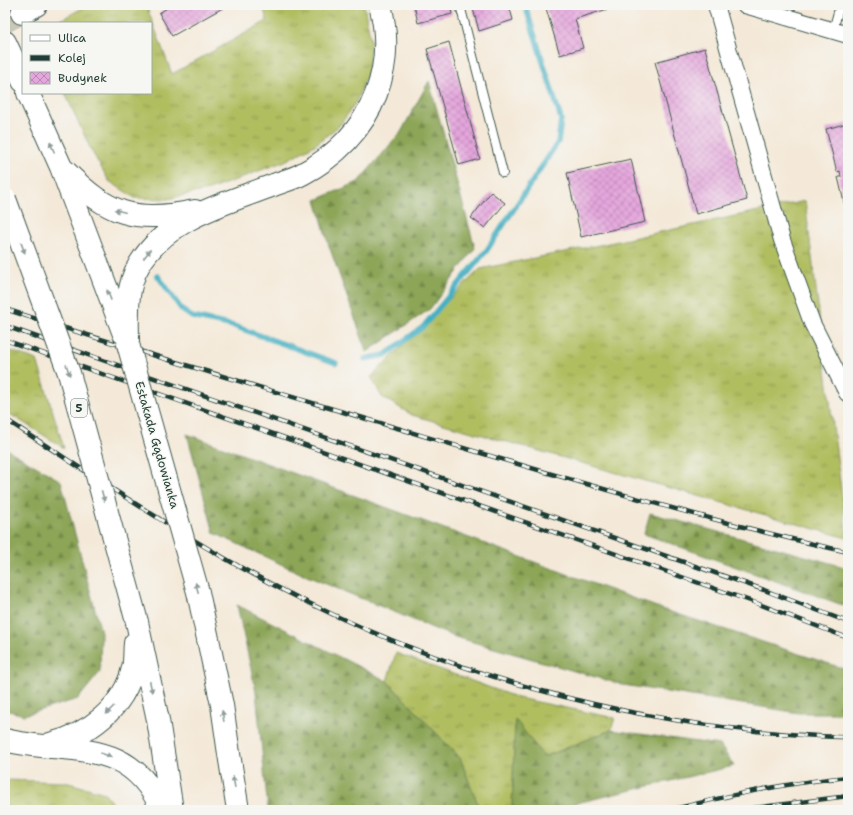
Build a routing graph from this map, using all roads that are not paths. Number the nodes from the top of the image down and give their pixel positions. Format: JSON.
{"nodes":[{"id":1,"x":380,"y":5,"type":"edge"},
{"id":2,"x":460,"y":5,"type":"edge"},
{"id":3,"x":716,"y":5,"type":"edge"},
{"id":4,"x":745,"y":5,"type":"edge"},
{"id":5,"x":840,"y":5,"type":"edge"},
{"id":6,"x":840,"y":32,"type":"edge"},
{"id":7,"x":5,"y":42,"type":"edge"},
{"id":8,"x":22,"y":79,"type":"edge"},
{"id":9,"x":28,"y":94,"type":"edge"},
{"id":10,"x":61,"y":167,"type":"junction"},
{"id":11,"x":502,"y":173,"type":"dead end"},
{"id":12,"x":5,"y":199,"type":"edge"},
{"id":13,"x":214,"y":207,"type":"junction"},
{"id":14,"x":128,"y":344,"type":"junction"},
{"id":15,"x":847,"y":393,"type":"dead end"},
{"id":16,"x":137,"y":622,"type":"junction"},
{"id":17,"x":5,"y":740,"type":"edge"},
{"id":18,"x":39,"y":746,"type":"junction"},
{"id":19,"x":162,"y":810,"type":"edge"},
{"id":20,"x":172,"y":810,"type":"edge"},
{"id":21,"x":238,"y":810,"type":"edge"}],
"edges":[{"from":1,"to":13,"type":"main road"},
{"from":2,"to":11,"type":"lane"},
{"from":3,"to":15,"type":"street"},
{"from":4,"to":6,"type":"street"},
{"from":5,"to":6,"type":"lane"},
{"from":7,"to":8,"type":"main road"},
{"from":10,"to":9,"type":"main road","name":"Estakada Gądowianka","one_way":true},
{"from":13,"to":10,"type":"main road","one_way":true},
{"from":14,"to":10,"type":"main road","name":"Estakada Gądowianka","one_way":true},
{"from":12,"to":16,"type":"main road","number":"5","one_way":true,"bridge":true},
{"from":14,"to":13,"type":"main road","one_way":true},
{"from":21,"to":14,"type":"main road","name":"Estakada Gądowianka","one_way":true,"bridge":true},
{"from":16,"to":18,"type":"main road","one_way":true},
{"from":16,"to":20,"type":"main road","number":"5","one_way":true},
{"from":17,"to":18,"type":"main road"},
{"from":18,"to":19,"type":"main road","one_way":true}]}
